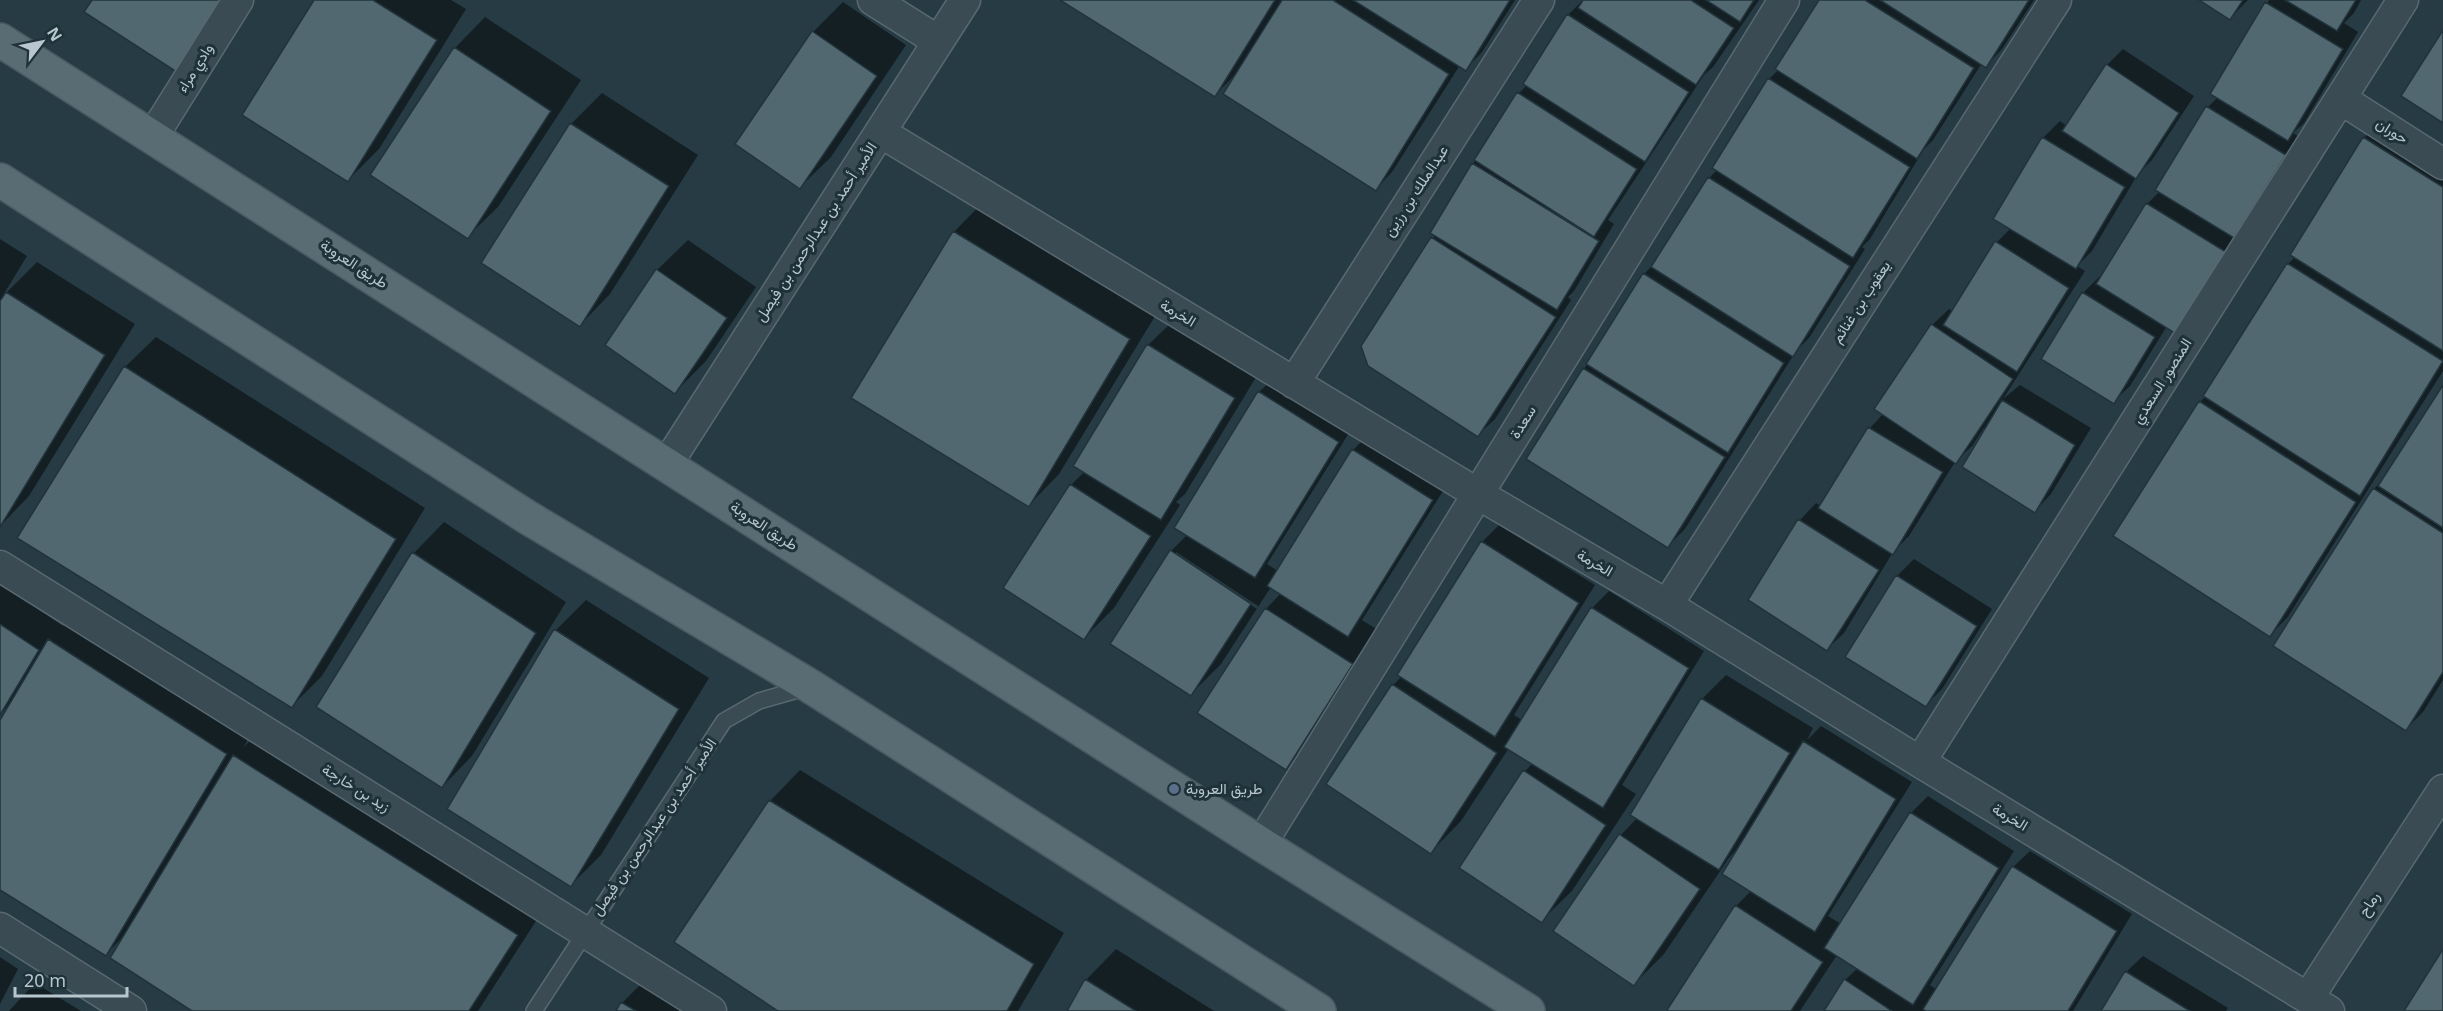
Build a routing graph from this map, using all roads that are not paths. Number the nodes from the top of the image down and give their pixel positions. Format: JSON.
{"nodes":[{"id":1,"x":238,"y":0,"type":"edge"},
{"id":2,"x":873,"y":0,"type":"edge"},
{"id":3,"x":965,"y":0,"type":"edge"},
{"id":4,"x":1539,"y":0,"type":"edge"},
{"id":5,"x":1784,"y":0,"type":"edge"},
{"id":6,"x":2056,"y":0,"type":"edge"},
{"id":7,"x":2403,"y":0,"type":"edge"},
{"id":8,"x":0,"y":40,"type":"edge"},
{"id":9,"x":938,"y":42,"type":"junction"},
{"id":10,"x":2341,"y":99,"type":"junction"},
{"id":11,"x":880,"y":132,"type":"junction"},
{"id":12,"x":153,"y":136,"type":"junction"},
{"id":13,"x":2443,"y":164,"type":"edge"},
{"id":14,"x":0,"y":180,"type":"edge"},
{"id":15,"x":1294,"y":383,"type":"junction"},
{"id":16,"x":667,"y":464,"type":"junction"},
{"id":17,"x":1478,"y":494,"type":"junction"},
{"id":18,"x":0,"y":566,"type":"edge"},
{"id":19,"x":1667,"y":605,"type":"junction"},
{"id":20,"x":810,"y":686,"type":"junction"},
{"id":21,"x":1920,"y":762,"type":"junction"},
{"id":22,"x":2443,"y":790,"type":"edge"},
{"id":23,"x":1261,"y":844,"type":"junction"},
{"id":24,"x":0,"y":928,"type":"edge"},
{"id":25,"x":585,"y":930,"type":"junction"},
{"id":26,"x":2319,"y":1004,"type":"edge"},
{"id":27,"x":131,"y":1011,"type":"edge"},
{"id":28,"x":534,"y":1011,"type":"edge"},
{"id":29,"x":711,"y":1011,"type":"edge"},
{"id":30,"x":1319,"y":1011,"type":"edge"},
{"id":31,"x":1528,"y":1011,"type":"edge"}],
"edges":[{"from":1,"to":12,"type":"street","name":"وادي مراء"},
{"from":2,"to":9,"type":"street"},
{"from":3,"to":9,"type":"street","name":"الأمير أحمد بن عبدالرحمن بن فيصل"},
{"from":4,"to":15,"type":"street","name":"عبدالملك بن رزين"},
{"from":5,"to":17,"type":"street","name":"سعدة"},
{"from":6,"to":19,"type":"street","name":"يعقوب بن غنائم"},
{"from":7,"to":10,"type":"street","name":"المنصور السعدي"},
{"from":8,"to":12,"type":"main road","name":"طريق العروبة"},
{"from":9,"to":11,"type":"street","name":"الأمير أحمد بن عبدالرحمن بن فيصل"},
{"from":10,"to":13,"type":"street","name":"حوران"},
{"from":10,"to":21,"type":"street","name":"المنصور السعدي"},
{"from":11,"to":15,"type":"street","name":"الخرمة"},
{"from":11,"to":16,"type":"street","name":"الأمير أحمد بن عبدالرحمن بن فيصل"},
{"from":12,"to":16,"type":"main road","name":"طريق العروبة"},
{"from":14,"to":20,"type":"main road"},
{"from":15,"to":17,"type":"street","name":"الخرمة"},
{"from":16,"to":23,"type":"main road","name":"طريق العروبة"},
{"from":17,"to":19,"type":"street","name":"الخرمة"},
{"from":17,"to":23,"type":"street","name":"سعدة"},
{"from":18,"to":25,"type":"street","name":"زيد بن خارجة"},
{"from":19,"to":21,"type":"street","name":"الخرمة"},
{"from":20,"to":25,"type":"lane","name":"الأمير أحمد بن عبدالرحمن بن فيصل"},
{"from":20,"to":30,"type":"main road"},
{"from":21,"to":26,"type":"street","name":"الخرمة"},
{"from":22,"to":26,"type":"street","name":"رماح"},
{"from":23,"to":31,"type":"main road","name":"طريق العروبة"},
{"from":24,"to":27,"type":"street"},
{"from":25,"to":28,"type":"lane","name":"الأمير أحمد بن عبدالرحمن بن فيصل"},
{"from":25,"to":29,"type":"street","name":"زيد بن خارجة"}]}
